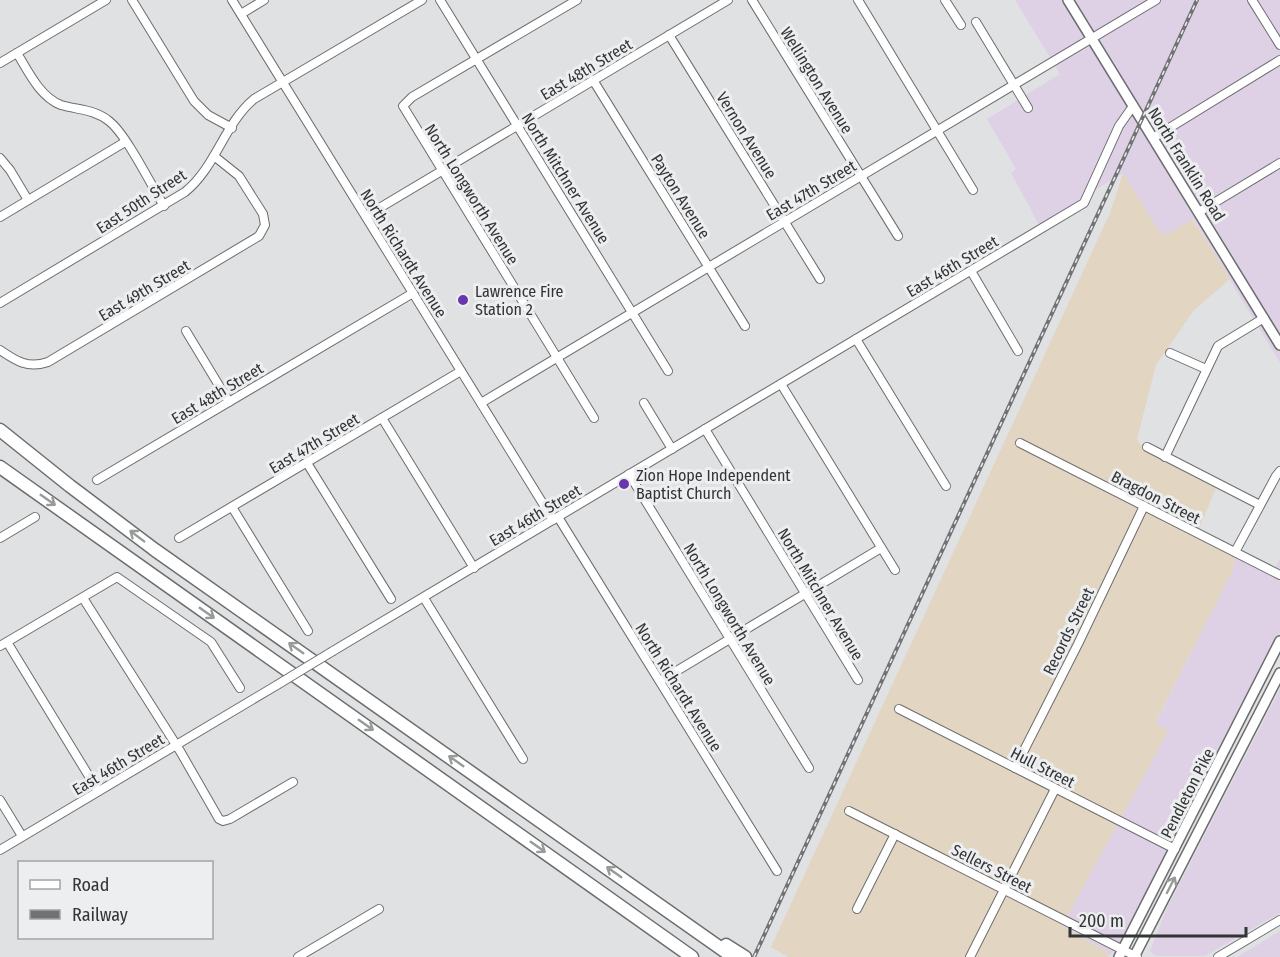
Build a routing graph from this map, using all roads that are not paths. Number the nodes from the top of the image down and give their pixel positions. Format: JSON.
{"nodes":[{"id":1,"x":106,"y":0,"type":"edge"},
{"id":2,"x":132,"y":0,"type":"edge"},
{"id":3,"x":232,"y":0,"type":"edge"},
{"id":4,"x":264,"y":0,"type":"edge"},
{"id":5,"x":422,"y":0,"type":"edge"},
{"id":6,"x":440,"y":0,"type":"edge"},
{"id":7,"x":577,"y":0,"type":"edge"},
{"id":8,"x":728,"y":0,"type":"edge"},
{"id":9,"x":752,"y":0,"type":"edge"},
{"id":10,"x":858,"y":0,"type":"edge"},
{"id":11,"x":1068,"y":0,"type":"edge"},
{"id":12,"x":1156,"y":0,"type":"edge"},
{"id":13,"x":1252,"y":0,"type":"edge"},
{"id":14,"x":949,"y":1,"type":"edge"},
{"id":15,"x":241,"y":14,"type":"junction"},
{"id":16,"x":976,"y":22,"type":"dead end"},
{"id":17,"x":961,"y":25,"type":"dead end"},
{"id":18,"x":669,"y":35,"type":"junction"},
{"id":19,"x":1092,"y":38,"type":"junction"},
{"id":20,"x":1280,"y":45,"type":"edge"},
{"id":21,"x":17,"y":53,"type":"junction"},
{"id":22,"x":476,"y":59,"type":"junction"},
{"id":23,"x":1280,"y":60,"type":"edge"},
{"id":24,"x":0,"y":63,"type":"edge"},
{"id":25,"x":593,"y":80,"type":"junction"},
{"id":26,"x":283,"y":82,"type":"junction"},
{"id":27,"x":1014,"y":84,"type":"junction"},
{"id":28,"x":1133,"y":106,"type":"junction"},
{"id":29,"x":1028,"y":108,"type":"dead end"},
{"id":30,"x":517,"y":126,"type":"junction"},
{"id":31,"x":232,"y":128,"type":"junction"},
{"id":32,"x":938,"y":130,"type":"junction"},
{"id":33,"x":1153,"y":138,"type":"junction"},
{"id":34,"x":125,"y":142,"type":"junction"},
{"id":35,"x":214,"y":156,"type":"junction"},
{"id":36,"x":0,"y":158,"type":"edge"},
{"id":37,"x":1280,"y":163,"type":"edge"},
{"id":38,"x":442,"y":170,"type":"junction"},
{"id":39,"x":861,"y":176,"type":"junction"},
{"id":40,"x":973,"y":190,"type":"dead end"},
{"id":41,"x":28,"y":200,"type":"junction"},
{"id":42,"x":164,"y":206,"type":"junction"},
{"id":43,"x":1199,"y":213,"type":"junction"},
{"id":44,"x":366,"y":216,"type":"junction"},
{"id":45,"x":0,"y":217,"type":"edge"},
{"id":46,"x":784,"y":222,"type":"junction"},
{"id":47,"x":898,"y":236,"type":"dead end"},
{"id":48,"x":709,"y":267,"type":"junction"},
{"id":49,"x":971,"y":271,"type":"junction"},
{"id":50,"x":820,"y":279,"type":"dead end"},
{"id":51,"x":412,"y":292,"type":"junction"},
{"id":52,"x":0,"y":303,"type":"edge"},
{"id":53,"x":633,"y":312,"type":"junction"},
{"id":54,"x":1264,"y":318,"type":"junction"},
{"id":55,"x":745,"y":326,"type":"dead end"},
{"id":56,"x":186,"y":331,"type":"dead end"},
{"id":57,"x":856,"y":339,"type":"junction"},
{"id":58,"x":1280,"y":345,"type":"edge"},
{"id":59,"x":0,"y":350,"type":"edge"},
{"id":60,"x":1018,"y":351,"type":"dead end"},
{"id":61,"x":1170,"y":353,"type":"dead end"},
{"id":62,"x":558,"y":357,"type":"junction"},
{"id":63,"x":1206,"y":369,"type":"junction"},
{"id":64,"x":461,"y":371,"type":"junction"},
{"id":65,"x":668,"y":371,"type":"dead end"},
{"id":66,"x":781,"y":384,"type":"junction"},
{"id":67,"x":229,"y":402,"type":"junction"},
{"id":68,"x":481,"y":403,"type":"junction"},
{"id":69,"x":644,"y":403,"type":"dead end"},
{"id":70,"x":382,"y":418,"type":"junction"},
{"id":71,"x":594,"y":418,"type":"dead end"},
{"id":72,"x":705,"y":429,"type":"junction"},
{"id":73,"x":0,"y":430,"type":"edge"},
{"id":74,"x":0,"y":440,"type":"edge"},
{"id":75,"x":1020,"y":443,"type":"dead end"},
{"id":76,"x":1147,"y":447,"type":"dead end"},
{"id":77,"x":672,"y":449,"type":"junction"},
{"id":78,"x":1165,"y":457,"type":"junction"},
{"id":79,"x":307,"y":463,"type":"junction"},
{"id":80,"x":0,"y":467,"type":"edge"},
{"id":81,"x":1280,"y":471,"type":"edge"},
{"id":82,"x":629,"y":474,"type":"junction"},
{"id":83,"x":97,"y":480,"type":"dead end"},
{"id":84,"x":70,"y":486,"type":"junction"},
{"id":85,"x":946,"y":486,"type":"dead end"},
{"id":86,"x":1260,"y":505,"type":"junction"},
{"id":87,"x":1144,"y":506,"type":"junction"},
{"id":88,"x":232,"y":507,"type":"junction"},
{"id":89,"x":35,"y":517,"type":"dead end"},
{"id":90,"x":555,"y":518,"type":"junction"},
{"id":91,"x":0,"y":538,"type":"edge"},
{"id":92,"x":179,"y":538,"type":"dead end"},
{"id":93,"x":881,"y":548,"type":"junction"},
{"id":94,"x":1235,"y":552,"type":"junction"},
{"id":95,"x":474,"y":568,"type":"junction"},
{"id":96,"x":895,"y":570,"type":"dead end"},
{"id":97,"x":1280,"y":575,"type":"edge"},
{"id":98,"x":805,"y":594,"type":"junction"},
{"id":99,"x":83,"y":598,"type":"junction"},
{"id":100,"x":424,"y":598,"type":"junction"},
{"id":101,"x":391,"y":599,"type":"dead end"},
{"id":102,"x":308,"y":631,"type":"dead end"},
{"id":103,"x":730,"y":639,"type":"junction"},
{"id":104,"x":1280,"y":641,"type":"edge"},
{"id":105,"x":4,"y":644,"type":"edge"},
{"id":106,"x":1280,"y":673,"type":"edge"},
{"id":107,"x":858,"y":680,"type":"dead end"},
{"id":108,"x":660,"y":681,"type":"junction"},
{"id":109,"x":240,"y":688,"type":"dead end"},
{"id":110,"x":898,"y":709,"type":"dead end"},
{"id":111,"x":174,"y":745,"type":"junction"},
{"id":112,"x":523,"y":759,"type":"dead end"},
{"id":113,"x":809,"y":768,"type":"dead end"},
{"id":114,"x":1015,"y":768,"type":"junction"},
{"id":115,"x":293,"y":782,"type":"dead end"},
{"id":116,"x":1055,"y":789,"type":"junction"},
{"id":117,"x":98,"y":791,"type":"junction"},
{"id":118,"x":0,"y":800,"type":"edge"},
{"id":119,"x":849,"y":811,"type":"dead end"},
{"id":120,"x":895,"y":834,"type":"junction"},
{"id":121,"x":22,"y":836,"type":"junction"},
{"id":122,"x":1175,"y":849,"type":"junction"},
{"id":123,"x":0,"y":850,"type":"edge"},
{"id":124,"x":777,"y":871,"type":"dead end"},
{"id":125,"x":1003,"y":890,"type":"junction"},
{"id":126,"x":379,"y":909,"type":"dead end"},
{"id":127,"x":857,"y":909,"type":"dead end"},
{"id":128,"x":1280,"y":920,"type":"edge"},
{"id":129,"x":1120,"y":953,"type":"edge"},
{"id":130,"x":738,"y":955,"type":"edge"},
{"id":131,"x":690,"y":956,"type":"edge"},
{"id":132,"x":298,"y":957,"type":"edge"},
{"id":133,"x":970,"y":957,"type":"edge"},
{"id":134,"x":1135,"y":957,"type":"edge"},
{"id":135,"x":1218,"y":957,"type":"edge"}],
"edges":[{"from":1,"to":21,"type":"street"},
{"from":2,"to":31,"type":"street"},
{"from":3,"to":15,"type":"street","name":"North Richardt Avenue"},
{"from":4,"to":15,"type":"street"},
{"from":5,"to":26,"type":"street","name":"East 50th Street"},
{"from":6,"to":22,"type":"street","name":"North Mitchner Avenue"},
{"from":7,"to":22,"type":"street"},
{"from":8,"to":18,"type":"street","name":"East 48th Street"},
{"from":9,"to":39,"type":"street","name":"Wellington Avenue"},
{"from":10,"to":32,"type":"street"},
{"from":11,"to":19,"type":"main road","name":"North Franklin Road"},
{"from":12,"to":19,"type":"street","name":"East 47th Street"},
{"from":13,"to":20,"type":"street"},
{"from":14,"to":17,"type":"street"},
{"from":15,"to":26,"type":"street","name":"North Richardt Avenue"},
{"from":16,"to":27,"type":"street"},
{"from":18,"to":25,"type":"street","name":"East 48th Street"},
{"from":18,"to":46,"type":"street","name":"Vernon Avenue"},
{"from":19,"to":27,"type":"street","name":"East 47th Street"},
{"from":19,"to":28,"type":"main road","name":"North Franklin Road"},
{"from":21,"to":24,"type":"street"},
{"from":21,"to":34,"type":"street"},
{"from":22,"to":30,"type":"street","name":"North Mitchner Avenue"},
{"from":22,"to":38,"type":"street","name":"North Longworth Avenue"},
{"from":23,"to":33,"type":"street"},
{"from":25,"to":30,"type":"street","name":"East 48th Street"},
{"from":25,"to":48,"type":"street","name":"Payton Avenue"},
{"from":26,"to":31,"type":"street","name":"East 50th Street"},
{"from":26,"to":44,"type":"street","name":"North Richardt Avenue"},
{"from":27,"to":29,"type":"street"},
{"from":27,"to":32,"type":"street","name":"East 47th Street"},
{"from":28,"to":33,"type":"main road","name":"North Franklin Road"},
{"from":28,"to":49,"type":"street","name":"East 46th Street"},
{"from":30,"to":38,"type":"street","name":"East 48th Street"},
{"from":30,"to":53,"type":"street","name":"North Mitchner Avenue"},
{"from":31,"to":35,"type":"street","name":"East 50th Street"},
{"from":32,"to":39,"type":"street","name":"East 47th Street"},
{"from":32,"to":40,"type":"street"},
{"from":33,"to":43,"type":"main road","name":"North Franklin Road"},
{"from":34,"to":41,"type":"street"},
{"from":34,"to":42,"type":"street"},
{"from":35,"to":42,"type":"street","name":"East 50th Street"},
{"from":35,"to":59,"type":"street","name":"East 49th Street"},
{"from":36,"to":41,"type":"street"},
{"from":37,"to":43,"type":"street"},
{"from":38,"to":44,"type":"street","name":"East 48th Street"},
{"from":38,"to":62,"type":"street","name":"North Longworth Avenue"},
{"from":39,"to":46,"type":"street","name":"East 47th Street"},
{"from":39,"to":47,"type":"street","name":"Wellington Avenue"},
{"from":41,"to":45,"type":"street"},
{"from":42,"to":52,"type":"street","name":"East 50th Street"},
{"from":43,"to":54,"type":"main road","name":"North Franklin Road"},
{"from":44,"to":51,"type":"street","name":"North Richardt Avenue"},
{"from":46,"to":48,"type":"street","name":"East 47th Street"},
{"from":46,"to":50,"type":"street","name":"Vernon Avenue"},
{"from":48,"to":53,"type":"street","name":"East 47th Street"},
{"from":48,"to":55,"type":"street","name":"Payton Avenue"},
{"from":49,"to":57,"type":"street","name":"East 46th Street"},
{"from":49,"to":60,"type":"street"},
{"from":51,"to":64,"type":"street","name":"North Richardt Avenue"},
{"from":51,"to":67,"type":"street","name":"East 48th Street"},
{"from":53,"to":62,"type":"street","name":"East 47th Street"},
{"from":53,"to":65,"type":"street","name":"North Mitchner Avenue"},
{"from":54,"to":58,"type":"main road","name":"North Franklin Road"},
{"from":54,"to":63,"type":"street"},
{"from":56,"to":67,"type":"street"},
{"from":57,"to":66,"type":"street","name":"East 46th Street"},
{"from":57,"to":85,"type":"street"},
{"from":61,"to":63,"type":"street"},
{"from":62,"to":68,"type":"street","name":"East 47th Street"},
{"from":62,"to":71,"type":"street","name":"North Longworth Avenue"},
{"from":63,"to":78,"type":"street"},
{"from":64,"to":68,"type":"street","name":"North Richardt Avenue"},
{"from":64,"to":70,"type":"street","name":"East 47th Street"},
{"from":66,"to":72,"type":"street","name":"East 46th Street"},
{"from":66,"to":93,"type":"street"},
{"from":67,"to":83,"type":"street","name":"East 48th Street"},
{"from":68,"to":90,"type":"street","name":"North Richardt Avenue"},
{"from":69,"to":77,"type":"street"},
{"from":70,"to":79,"type":"street","name":"East 47th Street"},
{"from":70,"to":95,"type":"street"},
{"from":72,"to":77,"type":"street","name":"East 46th Street"},
{"from":72,"to":98,"type":"street","name":"North Mitchner Avenue"},
{"from":73,"to":84,"type":"highway"},
{"from":74,"to":84,"type":"highway"},
{"from":75,"to":87,"type":"street","name":"Bragdon Street"},
{"from":76,"to":78,"type":"street"},
{"from":77,"to":82,"type":"street","name":"East 46th Street"},
{"from":78,"to":86,"type":"street"},
{"from":79,"to":88,"type":"street","name":"East 47th Street"},
{"from":79,"to":101,"type":"street"},
{"from":80,"to":131,"type":"highway","one_way":true},
{"from":81,"to":86,"type":"street"},
{"from":82,"to":90,"type":"street","name":"East 46th Street"},
{"from":82,"to":103,"type":"street","name":"North Longworth Avenue"},
{"from":130,"to":84,"type":"highway","one_way":true},
{"from":86,"to":94,"type":"street"},
{"from":87,"to":94,"type":"street","name":"Bragdon Street"},
{"from":87,"to":114,"type":"street","name":"Records Street"},
{"from":88,"to":92,"type":"street","name":"East 47th Street"},
{"from":88,"to":102,"type":"street"},
{"from":89,"to":91,"type":"street"},
{"from":90,"to":95,"type":"street","name":"East 46th Street"},
{"from":90,"to":108,"type":"street","name":"North Richardt Avenue"},
{"from":93,"to":96,"type":"street"},
{"from":93,"to":98,"type":"street"},
{"from":94,"to":97,"type":"street","name":"Bragdon Street"},
{"from":95,"to":100,"type":"street","name":"East 46th Street"},
{"from":98,"to":103,"type":"street"},
{"from":98,"to":107,"type":"street","name":"North Mitchner Avenue"},
{"from":99,"to":105,"type":"street"},
{"from":99,"to":109,"type":"street"},
{"from":99,"to":111,"type":"street"},
{"from":100,"to":111,"type":"street","name":"East 46th Street","bridge":true},
{"from":100,"to":112,"type":"street"},
{"from":103,"to":108,"type":"street"},
{"from":103,"to":113,"type":"street","name":"North Longworth Avenue"},
{"from":104,"to":122,"type":"main road","name":"Pendleton Pike"},
{"from":105,"to":117,"type":"street"},
{"from":134,"to":106,"type":"main road","name":"Pendleton Pike","one_way":true},
{"from":108,"to":124,"type":"street","name":"North Richardt Avenue"},
{"from":110,"to":114,"type":"street","name":"Hull Street"},
{"from":111,"to":115,"type":"street"},
{"from":111,"to":117,"type":"street","name":"East 46th Street"},
{"from":114,"to":116,"type":"street","name":"Hull Street"},
{"from":116,"to":122,"type":"street","name":"Hull Street"},
{"from":116,"to":125,"type":"street"},
{"from":117,"to":121,"type":"street","name":"East 46th Street"},
{"from":118,"to":121,"type":"street"},
{"from":119,"to":120,"type":"street","name":"Sellers Street"},
{"from":120,"to":125,"type":"street","name":"Sellers Street"},
{"from":120,"to":127,"type":"street"},
{"from":121,"to":123,"type":"street","name":"East 46th Street"},
{"from":122,"to":129,"type":"main road","name":"Pendleton Pike"},
{"from":125,"to":129,"type":"street","name":"Sellers Street"},
{"from":125,"to":133,"type":"street"},
{"from":126,"to":132,"type":"street"},
{"from":128,"to":135,"type":"street"},
{"from":129,"to":134,"type":"street","name":"Sellers Street"}]}
